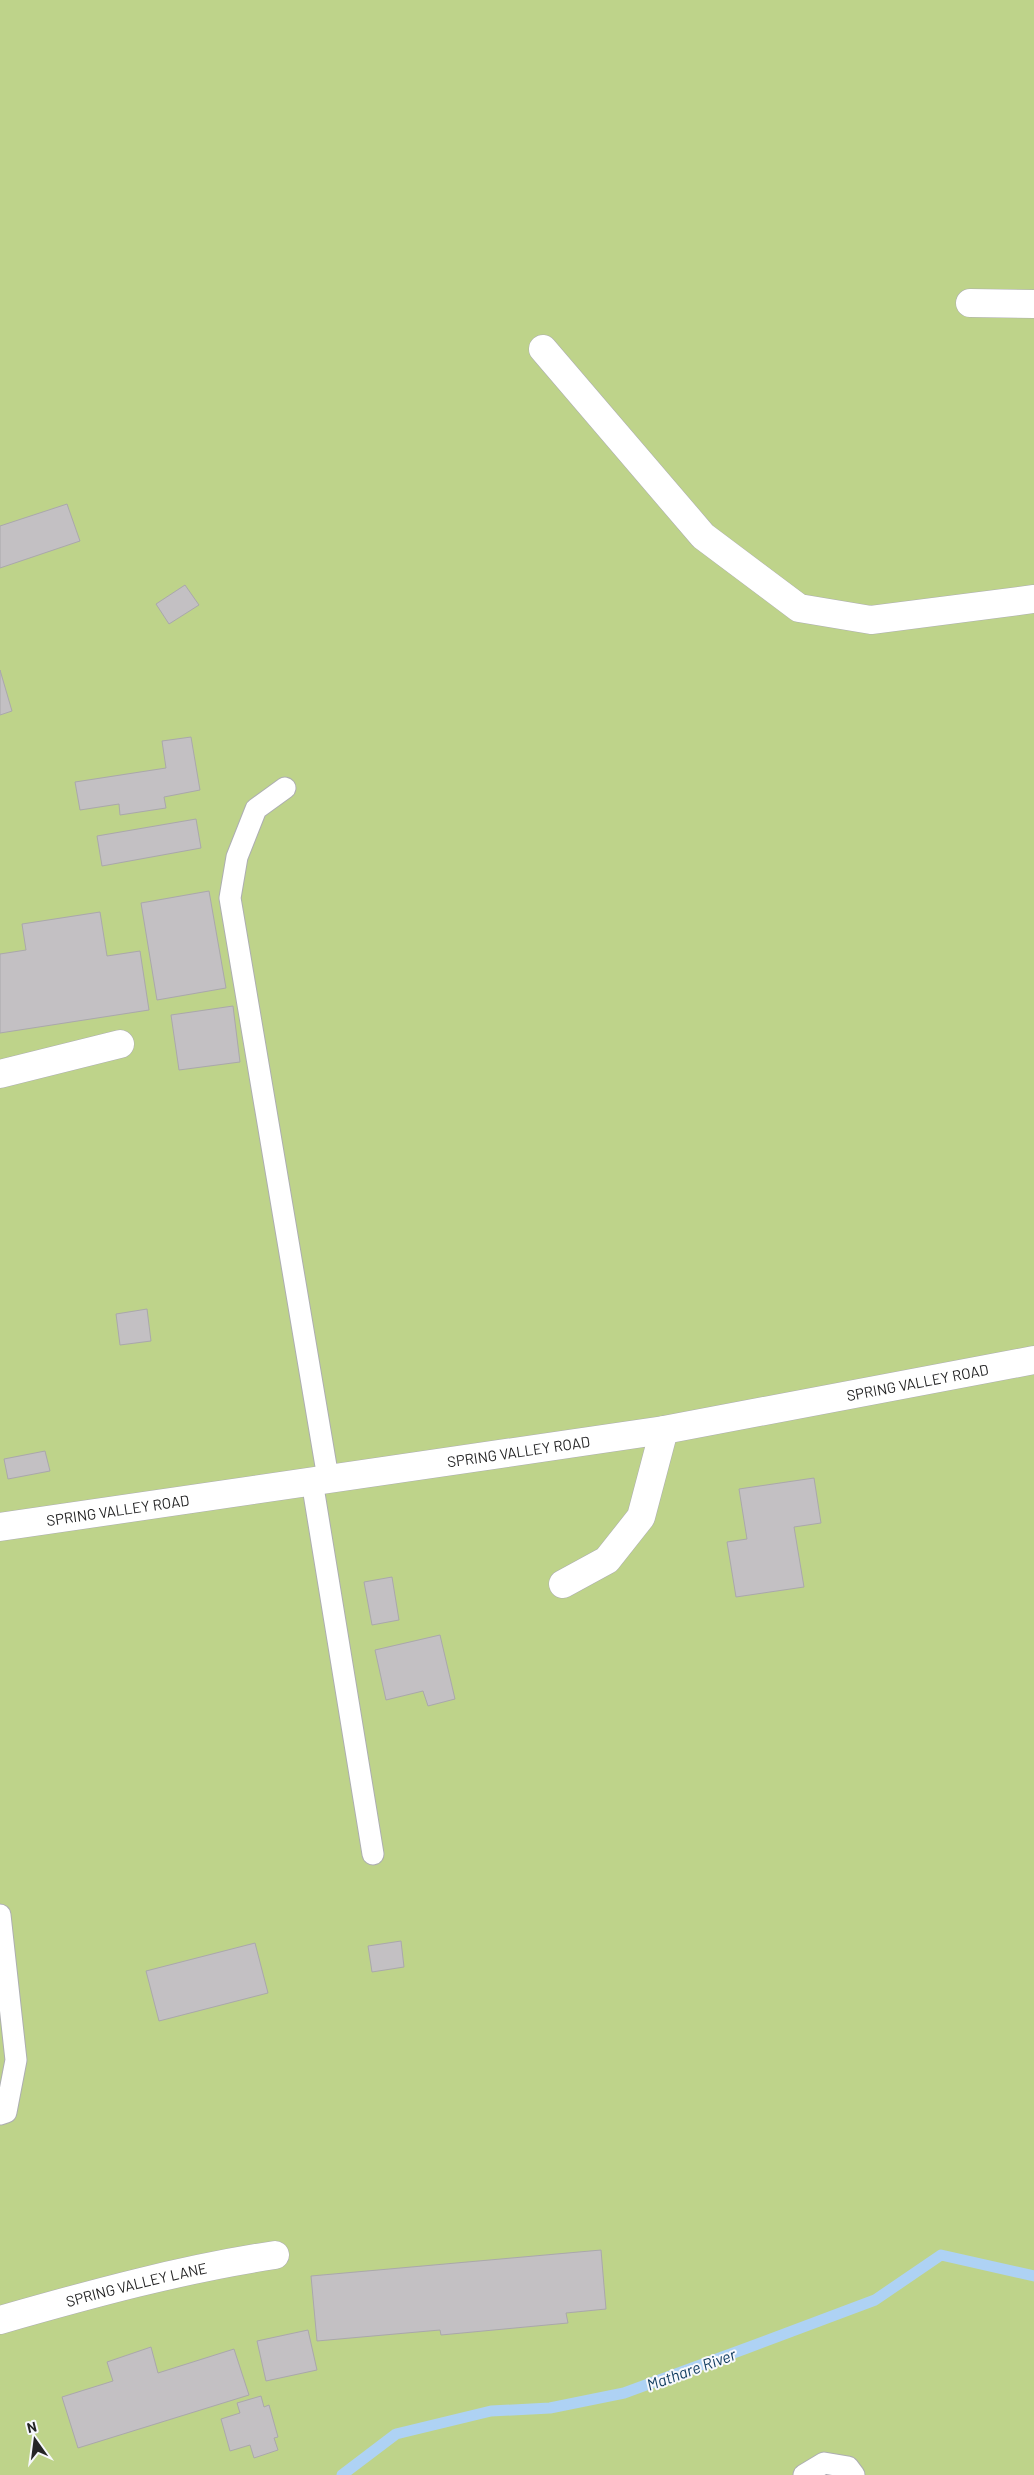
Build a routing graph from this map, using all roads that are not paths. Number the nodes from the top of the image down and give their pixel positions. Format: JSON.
{"nodes":[{"id":1,"x":970,"y":303,"type":"dead end"},
{"id":2,"x":1034,"y":304,"type":"edge"},
{"id":3,"x":543,"y":349,"type":"dead end"},
{"id":4,"x":1034,"y":599,"type":"edge"},
{"id":5,"x":285,"y":788,"type":"dead end"},
{"id":6,"x":120,"y":1044,"type":"dead end"},
{"id":7,"x":0,"y":1074,"type":"edge"},
{"id":8,"x":1034,"y":1360,"type":"edge"},
{"id":9,"x":664,"y":1430,"type":"junction"},
{"id":10,"x":320,"y":1480,"type":"junction"},
{"id":11,"x":0,"y":1527,"type":"edge"},
{"id":12,"x":563,"y":1584,"type":"dead end"},
{"id":13,"x":373,"y":1854,"type":"dead end"},
{"id":14,"x":0,"y":1915,"type":"edge"},
{"id":15,"x":0,"y":2114,"type":"edge"},
{"id":16,"x":275,"y":2255,"type":"dead end"},
{"id":17,"x":0,"y":2320,"type":"edge"},
{"id":18,"x":804,"y":2475,"type":"edge"},
{"id":19,"x":854,"y":2475,"type":"edge"}],
"edges":[{"from":1,"to":2,"type":"street"},
{"from":3,"to":4,"type":"street"},
{"from":5,"to":10,"type":"lane"},
{"from":6,"to":7,"type":"street"},
{"from":8,"to":9,"type":"street","name":"SPRING VALLEY ROAD"},
{"from":9,"to":10,"type":"street","name":"SPRING VALLEY ROAD"},
{"from":9,"to":12,"type":"street"},
{"from":10,"to":11,"type":"street","name":"SPRING VALLEY ROAD"},
{"from":10,"to":13,"type":"lane"},
{"from":14,"to":15,"type":"lane"},
{"from":16,"to":17,"type":"street","name":"SPRING VALLEY LANE"},
{"from":18,"to":19,"type":"lane"}]}
